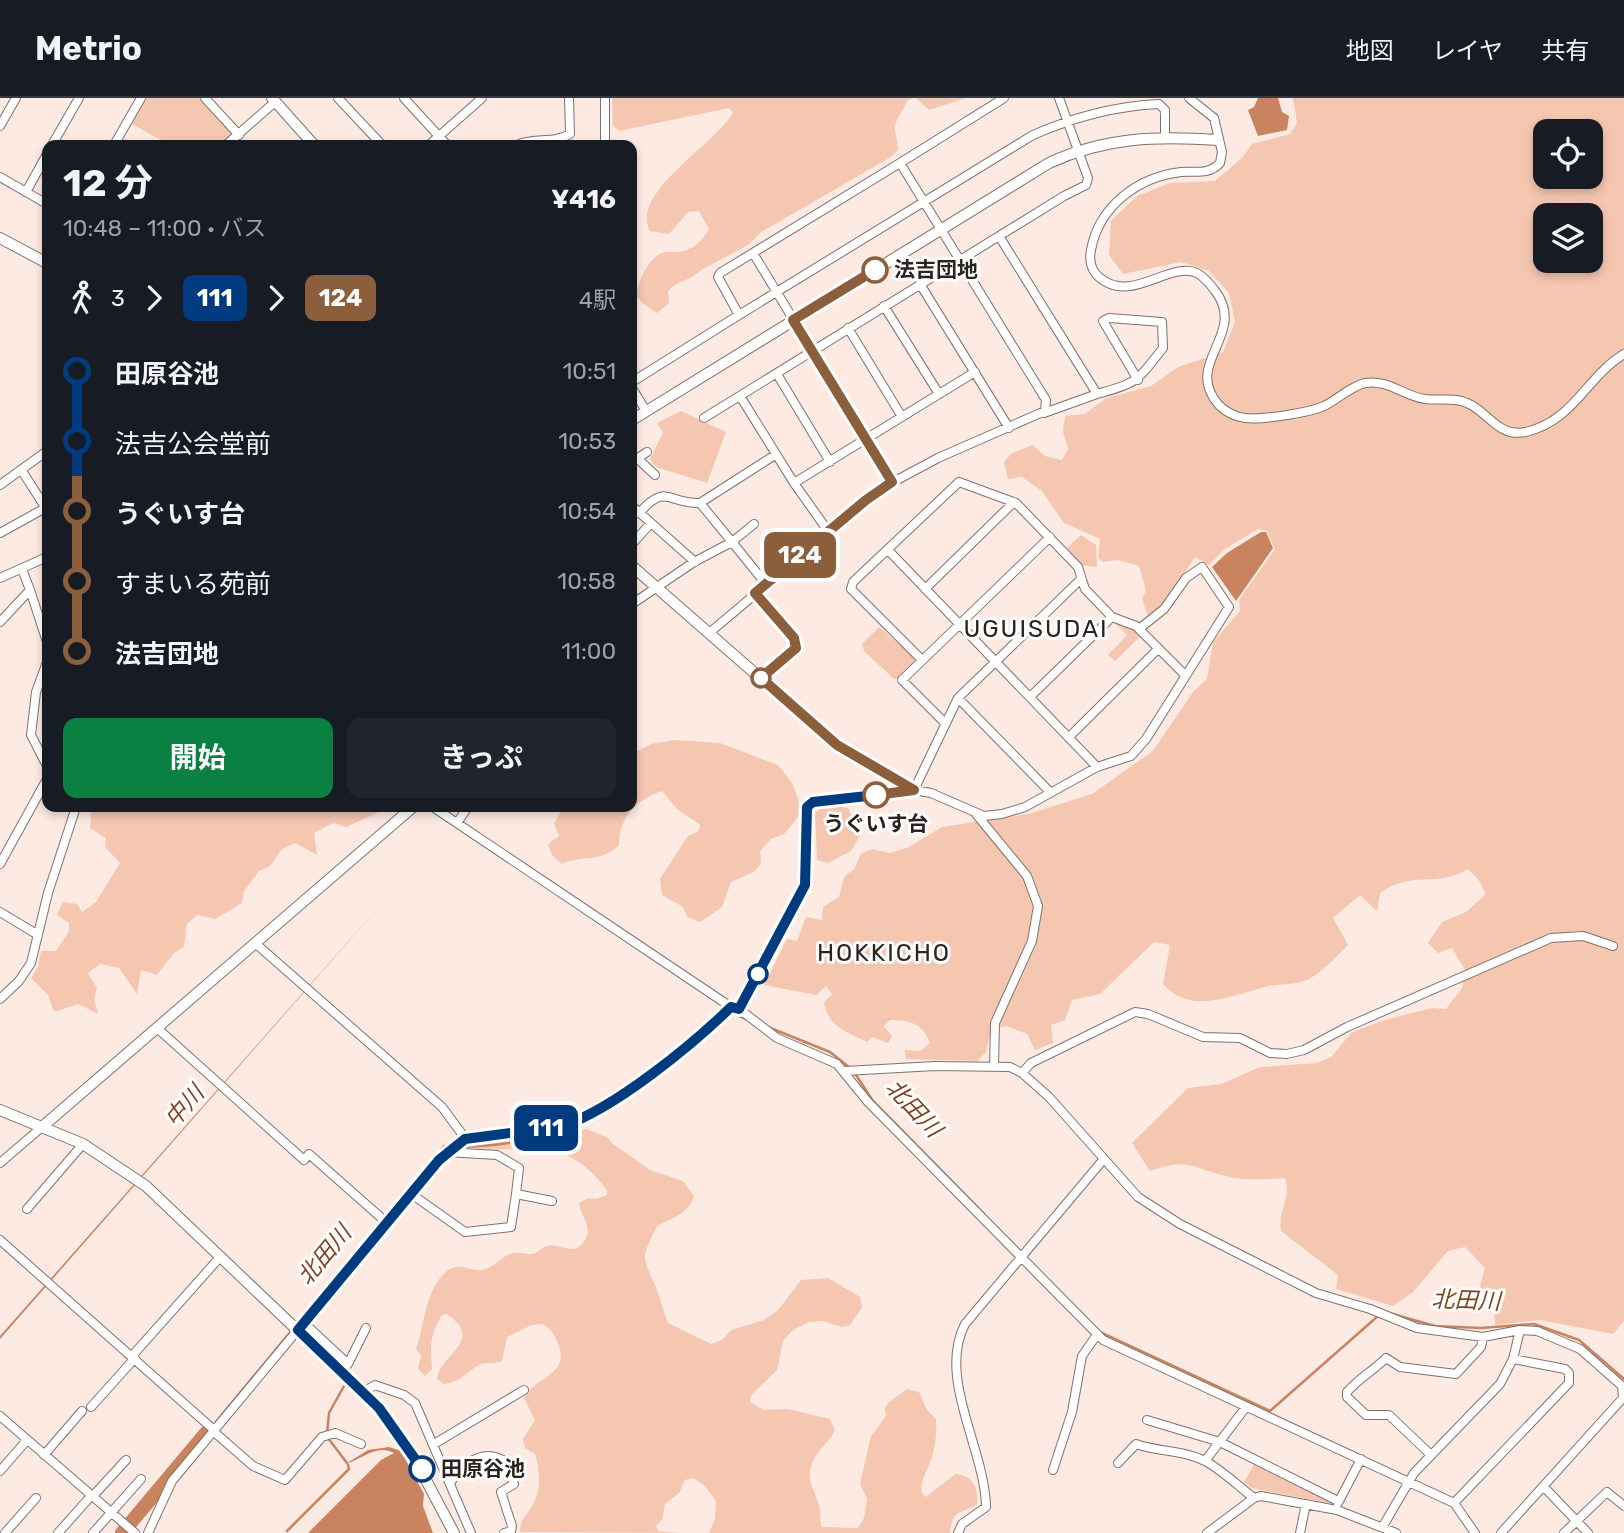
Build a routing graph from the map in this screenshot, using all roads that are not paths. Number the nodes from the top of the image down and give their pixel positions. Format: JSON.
{"nodes":[{"id":1,"x":16,"y":98,"type":"edge"},
{"id":2,"x":79,"y":98,"type":"edge"},
{"id":3,"x":205,"y":98,"type":"edge"},
{"id":4,"x":338,"y":98,"type":"edge"},
{"id":5,"x":404,"y":98,"type":"edge"},
{"id":6,"x":482,"y":98,"type":"edge"},
{"id":7,"x":569,"y":98,"type":"edge"},
{"id":8,"x":604,"y":98,"type":"edge"},
{"id":9,"x":1004,"y":98,"type":"edge"},
{"id":10,"x":1059,"y":98,"type":"edge"},
{"id":11,"x":1189,"y":98,"type":"edge"},
{"id":12,"x":139,"y":99,"type":"edge"},
{"id":13,"x":274,"y":100,"type":"edge"},
{"id":14,"x":471,"y":101,"type":"edge"},
{"id":15,"x":1067,"y":120,"type":"junction"},
{"id":16,"x":0,"y":126,"type":"edge"},
{"id":17,"x":239,"y":135,"type":"junction"},
{"id":18,"x":439,"y":136,"type":"junction"},
{"id":19,"x":1165,"y":136,"type":"junction"},
{"id":20,"x":55,"y":140,"type":"edge"},
{"id":21,"x":117,"y":140,"type":"edge"},
{"id":22,"x":232,"y":140,"type":"edge"},
{"id":23,"x":310,"y":140,"type":"edge"},
{"id":24,"x":377,"y":140,"type":"edge"},
{"id":25,"x":435,"y":140,"type":"edge"},
{"id":26,"x":443,"y":140,"type":"edge"},
{"id":27,"x":531,"y":140,"type":"edge"},
{"id":28,"x":605,"y":140,"type":"edge"},
{"id":29,"x":1218,"y":140,"type":"junction"},
{"id":30,"x":1078,"y":151,"type":"junction"},
{"id":31,"x":42,"y":163,"type":"edge"},
{"id":32,"x":900,"y":163,"type":"junction"},
{"id":33,"x":0,"y":177,"type":"edge"},
{"id":34,"x":26,"y":192,"type":"junction"},
{"id":35,"x":42,"y":201,"type":"edge"},
{"id":36,"x":923,"y":201,"type":"junction"},
{"id":37,"x":941,"y":230,"type":"junction"},
{"id":38,"x":999,"y":236,"type":"junction"},
{"id":39,"x":0,"y":238,"type":"edge"},
{"id":40,"x":753,"y":253,"type":"junction"},
{"id":41,"x":42,"y":260,"type":"edge"},
{"id":42,"x":959,"y":260,"type":"junction"},
{"id":43,"x":920,"y":284,"type":"junction"},
{"id":44,"x":776,"y":292,"type":"junction"},
{"id":45,"x":884,"y":306,"type":"junction"},
{"id":46,"x":739,"y":315,"type":"junction"},
{"id":47,"x":793,"y":320,"type":"junction"},
{"id":48,"x":848,"y":328,"type":"junction"},
{"id":49,"x":812,"y":350,"type":"junction"},
{"id":50,"x":1624,"y":354,"type":"edge"},
{"id":51,"x":975,"y":372,"type":"junction"},
{"id":52,"x":776,"y":374,"type":"junction"},
{"id":53,"x":637,"y":379,"type":"edge"},
{"id":54,"x":1138,"y":380,"type":"junction"},
{"id":55,"x":939,"y":394,"type":"junction"},
{"id":56,"x":1097,"y":394,"type":"junction"},
{"id":57,"x":637,"y":396,"type":"edge"},
{"id":58,"x":740,"y":396,"type":"junction"},
{"id":59,"x":646,"y":411,"type":"junction"},
{"id":60,"x":1040,"y":415,"type":"junction"},
{"id":61,"x":637,"y":417,"type":"edge"},
{"id":62,"x":902,"y":417,"type":"junction"},
{"id":63,"x":704,"y":418,"type":"dead end"},
{"id":64,"x":1009,"y":428,"type":"junction"},
{"id":65,"x":866,"y":440,"type":"junction"},
{"id":66,"x":647,"y":452,"type":"dead end"},
{"id":67,"x":42,"y":455,"type":"edge"},
{"id":68,"x":775,"y":455,"type":"junction"},
{"id":69,"x":637,"y":458,"type":"edge"},
{"id":70,"x":830,"y":461,"type":"junction"},
{"id":71,"x":637,"y":462,"type":"edge"},
{"id":72,"x":22,"y":471,"type":"junction"},
{"id":73,"x":655,"y":475,"type":"dead end"},
{"id":74,"x":892,"y":482,"type":"junction"},
{"id":75,"x":794,"y":483,"type":"junction"},
{"id":76,"x":0,"y":485,"type":"edge"},
{"id":77,"x":42,"y":501,"type":"edge"},
{"id":78,"x":1014,"y":502,"type":"junction"},
{"id":79,"x":700,"y":503,"type":"junction"},
{"id":80,"x":42,"y":512,"type":"edge"},
{"id":81,"x":639,"y":513,"type":"joint"},
{"id":82,"x":651,"y":523,"type":"junction"},
{"id":83,"x":754,"y":524,"type":"dead end"},
{"id":84,"x":828,"y":531,"type":"junction"},
{"id":85,"x":0,"y":533,"type":"edge"},
{"id":86,"x":1050,"y":537,"type":"junction"},
{"id":87,"x":637,"y":538,"type":"edge"},
{"id":88,"x":732,"y":542,"type":"junction"},
{"id":89,"x":888,"y":550,"type":"junction"},
{"id":90,"x":42,"y":559,"type":"edge"},
{"id":91,"x":695,"y":562,"type":"junction"},
{"id":92,"x":22,"y":569,"type":"junction"},
{"id":93,"x":637,"y":570,"type":"edge"},
{"id":94,"x":0,"y":578,"type":"edge"},
{"id":95,"x":1081,"y":579,"type":"junction"},
{"id":96,"x":766,"y":584,"type":"junction"},
{"id":97,"x":656,"y":587,"type":"junction"},
{"id":98,"x":925,"y":589,"type":"junction"},
{"id":99,"x":30,"y":590,"type":"junction"},
{"id":100,"x":755,"y":593,"type":"junction"},
{"id":101,"x":637,"y":600,"type":"edge"},
{"id":102,"x":1112,"y":617,"type":"junction"},
{"id":103,"x":0,"y":622,"type":"edge"},
{"id":104,"x":959,"y":625,"type":"junction"},
{"id":105,"x":42,"y":627,"type":"edge"},
{"id":106,"x":1139,"y":629,"type":"junction"},
{"id":107,"x":709,"y":633,"type":"junction"},
{"id":108,"x":1157,"y":650,"type":"junction"},
{"id":109,"x":922,"y":660,"type":"junction"},
{"id":110,"x":995,"y":662,"type":"junction"},
{"id":111,"x":42,"y":676,"type":"edge"},
{"id":112,"x":1185,"y":676,"type":"junction"},
{"id":113,"x":761,"y":678,"type":"junction"},
{"id":114,"x":1031,"y":697,"type":"junction"},
{"id":115,"x":958,"y":698,"type":"junction"},
{"id":116,"x":945,"y":723,"type":"junction"},
{"id":117,"x":1070,"y":736,"type":"junction"},
{"id":118,"x":42,"y":756,"type":"edge"},
{"id":119,"x":1097,"y":767,"type":"junction"},
{"id":120,"x":42,"y":788,"type":"edge"},
{"id":121,"x":914,"y":790,"type":"junction"},
{"id":122,"x":1049,"y":792,"type":"junction"},
{"id":123,"x":72,"y":812,"type":"edge"},
{"id":124,"x":407,"y":812,"type":"edge"},
{"id":125,"x":441,"y":812,"type":"edge"},
{"id":126,"x":464,"y":812,"type":"edge"},
{"id":127,"x":976,"y":814,"type":"junction"},
{"id":128,"x":456,"y":822,"type":"junction"},
{"id":129,"x":0,"y":864,"type":"edge"},
{"id":130,"x":0,"y":912,"type":"edge"},
{"id":131,"x":38,"y":935,"type":"junction"},
{"id":132,"x":255,"y":943,"type":"junction"},
{"id":133,"x":1613,"y":947,"type":"dead end"},
{"id":134,"x":0,"y":999,"type":"edge"},
{"id":135,"x":735,"y":1008,"type":"junction"},
{"id":136,"x":157,"y":1028,"type":"junction"},
{"id":137,"x":994,"y":1066,"type":"junction"},
{"id":138,"x":845,"y":1071,"type":"junction"},
{"id":139,"x":1022,"y":1073,"type":"junction"},
{"id":140,"x":0,"y":1110,"type":"edge"},
{"id":141,"x":42,"y":1127,"type":"junction"},
{"id":142,"x":462,"y":1140,"type":"junction"},
{"id":143,"x":83,"y":1143,"type":"junction"},
{"id":144,"x":448,"y":1151,"type":"junction"},
{"id":145,"x":1102,"y":1160,"type":"junction"},
{"id":146,"x":0,"y":1163,"type":"edge"},
{"id":147,"x":411,"y":1194,"type":"junction"},
{"id":148,"x":516,"y":1194,"type":"junction"},
{"id":149,"x":552,"y":1201,"type":"dead end"},
{"id":150,"x":27,"y":1209,"type":"dead end"},
{"id":151,"x":384,"y":1220,"type":"junction"},
{"id":152,"x":0,"y":1240,"type":"edge"},
{"id":153,"x":221,"y":1256,"type":"junction"},
{"id":154,"x":1020,"y":1259,"type":"junction"},
{"id":155,"x":298,"y":1326,"type":"junction"},
{"id":156,"x":366,"y":1328,"type":"dead end"},
{"id":157,"x":1520,"y":1330,"type":"junction"},
{"id":158,"x":1096,"y":1336,"type":"junction"},
{"id":159,"x":1483,"y":1337,"type":"junction"},
{"id":160,"x":133,"y":1357,"type":"junction"},
{"id":161,"x":1513,"y":1359,"type":"junction"},
{"id":162,"x":524,"y":1390,"type":"dead end"},
{"id":163,"x":1624,"y":1391,"type":"edge"},
{"id":164,"x":363,"y":1392,"type":"junction"},
{"id":165,"x":91,"y":1407,"type":"dead end"},
{"id":166,"x":1246,"y":1407,"type":"junction"},
{"id":167,"x":82,"y":1411,"type":"dead end"},
{"id":168,"x":0,"y":1416,"type":"edge"},
{"id":169,"x":1147,"y":1420,"type":"dead end"},
{"id":170,"x":213,"y":1430,"type":"junction"},
{"id":171,"x":27,"y":1440,"type":"junction"},
{"id":172,"x":1220,"y":1441,"type":"junction"},
{"id":173,"x":361,"y":1444,"type":"dead end"},
{"id":174,"x":433,"y":1444,"type":"junction"},
{"id":175,"x":44,"y":1455,"type":"junction"},
{"id":176,"x":1431,"y":1455,"type":"junction"},
{"id":177,"x":1360,"y":1459,"type":"junction"},
{"id":178,"x":126,"y":1460,"type":"dead end"},
{"id":179,"x":1205,"y":1461,"type":"junction"},
{"id":180,"x":1118,"y":1463,"type":"dead end"},
{"id":181,"x":1053,"y":1470,"type":"dead end"},
{"id":182,"x":0,"y":1471,"type":"edge"},
{"id":183,"x":141,"y":1479,"type":"dead end"},
{"id":184,"x":1408,"y":1481,"type":"junction"},
{"id":185,"x":450,"y":1483,"type":"junction"},
{"id":186,"x":1544,"y":1487,"type":"junction"},
{"id":187,"x":92,"y":1496,"type":"junction"},
{"id":188,"x":36,"y":1498,"type":"dead end"},
{"id":189,"x":1254,"y":1498,"type":"junction"},
{"id":190,"x":1454,"y":1503,"type":"junction"},
{"id":191,"x":1306,"y":1504,"type":"junction"},
{"id":192,"x":1338,"y":1505,"type":"junction"},
{"id":193,"x":1624,"y":1506,"type":"edge"},
{"id":194,"x":111,"y":1513,"type":"junction"},
{"id":195,"x":1577,"y":1521,"type":"junction"},
{"id":196,"x":1383,"y":1526,"type":"junction"},
{"id":197,"x":130,"y":1529,"type":"edge"},
{"id":198,"x":5,"y":1533,"type":"edge"},
{"id":199,"x":58,"y":1533,"type":"edge"},
{"id":200,"x":93,"y":1533,"type":"edge"},
{"id":201,"x":148,"y":1533,"type":"edge"},
{"id":202,"x":454,"y":1533,"type":"edge"},
{"id":203,"x":471,"y":1533,"type":"edge"},
{"id":204,"x":505,"y":1533,"type":"edge"},
{"id":205,"x":958,"y":1533,"type":"edge"},
{"id":206,"x":1207,"y":1533,"type":"edge"},
{"id":207,"x":1300,"y":1533,"type":"edge"},
{"id":208,"x":1396,"y":1533,"type":"edge"},
{"id":209,"x":1475,"y":1533,"type":"edge"},
{"id":210,"x":1501,"y":1533,"type":"edge"},
{"id":211,"x":1564,"y":1533,"type":"edge"},
{"id":212,"x":1588,"y":1533,"type":"edge"}],
"edges":[{"from":1,"to":16,"type":"street"},
{"from":2,"to":20,"type":"street"},
{"from":3,"to":17,"type":"street"},
{"from":4,"to":24,"type":"street"},
{"from":5,"to":18,"type":"street"},
{"from":6,"to":14,"type":"street"},
{"from":7,"to":27,"type":"street"},
{"from":8,"to":28,"type":"street"},
{"from":9,"to":32,"type":"street"},
{"from":10,"to":15,"type":"street"},
{"from":11,"to":29,"type":"street"},
{"from":12,"to":21,"type":"street"},
{"from":13,"to":17,"type":"street"},
{"from":13,"to":23,"type":"street"},
{"from":14,"to":18,"type":"street"},
{"from":15,"to":19,"type":"street"},
{"from":15,"to":30,"type":"street"},
{"from":15,"to":36,"type":"street"},
{"from":17,"to":22,"type":"street"},
{"from":18,"to":25,"type":"street"},
{"from":18,"to":26,"type":"street"},
{"from":19,"to":29,"type":"street"},
{"from":19,"to":30,"type":"street"},
{"from":29,"to":50,"type":"street"},
{"from":30,"to":37,"type":"street"},
{"from":30,"to":38,"type":"street"},
{"from":31,"to":34,"type":"street"},
{"from":32,"to":36,"type":"street"},
{"from":32,"to":40,"type":"street"},
{"from":33,"to":34,"type":"street"},
{"from":34,"to":35,"type":"street"},
{"from":36,"to":37,"type":"street"},
{"from":36,"to":44,"type":"street"},
{"from":37,"to":42,"type":"street"},
{"from":37,"to":47,"type":"street"},
{"from":38,"to":42,"type":"street"},
{"from":38,"to":56,"type":"street"},
{"from":39,"to":41,"type":"street"},
{"from":40,"to":44,"type":"street"},
{"from":40,"to":46,"type":"street"},
{"from":42,"to":43,"type":"street"},
{"from":42,"to":60,"type":"street"},
{"from":43,"to":45,"type":"street"},
{"from":43,"to":51,"type":"street"},
{"from":44,"to":46,"type":"street"},
{"from":44,"to":47,"type":"street"},
{"from":45,"to":48,"type":"street"},
{"from":45,"to":55,"type":"street"},
{"from":46,"to":53,"type":"street"},
{"from":47,"to":49,"type":"street"},
{"from":47,"to":59,"type":"street"},
{"from":48,"to":49,"type":"street"},
{"from":48,"to":62,"type":"street"},
{"from":49,"to":52,"type":"street"},
{"from":49,"to":65,"type":"street"},
{"from":51,"to":55,"type":"street"},
{"from":51,"to":64,"type":"street"},
{"from":52,"to":58,"type":"street"},
{"from":52,"to":70,"type":"street"},
{"from":54,"to":54,"type":"street"},
{"from":54,"to":56,"type":"street"},
{"from":55,"to":62,"type":"street"},
{"from":56,"to":60,"type":"street"},
{"from":57,"to":59,"type":"street"},
{"from":58,"to":63,"type":"street"},
{"from":58,"to":68,"type":"street"},
{"from":59,"to":61,"type":"street"},
{"from":60,"to":64,"type":"street"},
{"from":62,"to":65,"type":"street"},
{"from":64,"to":74,"type":"street"},
{"from":65,"to":70,"type":"street"},
{"from":65,"to":74,"type":"street"},
{"from":66,"to":69,"type":"street"},
{"from":67,"to":72,"type":"street"},
{"from":68,"to":75,"type":"street"},
{"from":68,"to":79,"type":"street"},
{"from":70,"to":75,"type":"street"},
{"from":71,"to":73,"type":"street"},
{"from":72,"to":76,"type":"street"},
{"from":72,"to":77,"type":"street"},
{"from":74,"to":84,"type":"street"},
{"from":75,"to":84,"type":"street"},
{"from":78,"to":86,"type":"street"},
{"from":78,"to":89,"type":"street"},
{"from":78,"to":98,"type":"street"},
{"from":79,"to":81,"type":"street"},
{"from":79,"to":88,"type":"street"},
{"from":80,"to":85,"type":"street"},
{"from":81,"to":82,"type":"street"},
{"from":82,"to":87,"type":"street"},
{"from":82,"to":91,"type":"street"},
{"from":83,"to":88,"type":"street"},
{"from":84,"to":96,"type":"street"},
{"from":86,"to":95,"type":"street"},
{"from":86,"to":104,"type":"street"},
{"from":88,"to":91,"type":"street"},
{"from":88,"to":96,"type":"street"},
{"from":89,"to":98,"type":"street"},
{"from":89,"to":109,"type":"street"},
{"from":90,"to":92,"type":"street"},
{"from":91,"to":97,"type":"street"},
{"from":92,"to":94,"type":"street"},
{"from":92,"to":99,"type":"street"},
{"from":93,"to":97,"type":"street"},
{"from":95,"to":102,"type":"street"},
{"from":95,"to":110,"type":"street"},
{"from":96,"to":100,"type":"street"},
{"from":97,"to":101,"type":"street"},
{"from":97,"to":107,"type":"street"},
{"from":98,"to":104,"type":"street"},
{"from":99,"to":103,"type":"street"},
{"from":99,"to":105,"type":"street"},
{"from":100,"to":107,"type":"street"},
{"from":100,"to":113,"type":"street"},
{"from":102,"to":106,"type":"street"},
{"from":102,"to":114,"type":"street"},
{"from":104,"to":109,"type":"street"},
{"from":104,"to":110,"type":"street"},
{"from":106,"to":108,"type":"street"},
{"from":106,"to":112,"type":"street"},
{"from":107,"to":113,"type":"street"},
{"from":108,"to":112,"type":"street"},
{"from":108,"to":117,"type":"street"},
{"from":109,"to":116,"type":"street"},
{"from":110,"to":114,"type":"street"},
{"from":110,"to":115,"type":"street"},
{"from":111,"to":118,"type":"street"},
{"from":112,"to":119,"type":"street"},
{"from":113,"to":121,"type":"street"},
{"from":114,"to":117,"type":"street"},
{"from":115,"to":116,"type":"street"},
{"from":115,"to":122,"type":"street"},
{"from":116,"to":121,"type":"street"},
{"from":117,"to":119,"type":"street"},
{"from":119,"to":122,"type":"street"},
{"from":120,"to":129,"type":"street"},
{"from":121,"to":127,"type":"street"},
{"from":121,"to":135,"type":"street"},
{"from":122,"to":127,"type":"street"},
{"from":123,"to":131,"type":"street"},
{"from":124,"to":132,"type":"street"},
{"from":125,"to":128,"type":"street"},
{"from":126,"to":128,"type":"street"},
{"from":127,"to":137,"type":"street"},
{"from":128,"to":135,"type":"street"},
{"from":130,"to":131,"type":"street"},
{"from":131,"to":134,"type":"street"},
{"from":132,"to":136,"type":"street"},
{"from":132,"to":142,"type":"street"},
{"from":133,"to":139,"type":"street"},
{"from":135,"to":138,"type":"street"},
{"from":135,"to":142,"type":"street"},
{"from":136,"to":141,"type":"street"},
{"from":136,"to":151,"type":"street"},
{"from":137,"to":138,"type":"street"},
{"from":137,"to":139,"type":"street"},
{"from":138,"to":154,"type":"street"},
{"from":139,"to":145,"type":"street"},
{"from":140,"to":141,"type":"street"},
{"from":141,"to":143,"type":"street"},
{"from":141,"to":146,"type":"street"},
{"from":142,"to":144,"type":"street"},
{"from":143,"to":150,"type":"street"},
{"from":143,"to":153,"type":"street"},
{"from":144,"to":147,"type":"street"},
{"from":144,"to":148,"type":"street"},
{"from":145,"to":154,"type":"street"},
{"from":145,"to":159,"type":"street"},
{"from":147,"to":148,"type":"street"},
{"from":147,"to":151,"type":"street"},
{"from":148,"to":149,"type":"street"},
{"from":151,"to":155,"type":"street"},
{"from":152,"to":160,"type":"street"},
{"from":153,"to":155,"type":"street"},
{"from":153,"to":160,"type":"street"},
{"from":154,"to":158,"type":"street"},
{"from":154,"to":205,"type":"street"},
{"from":155,"to":156,"type":"street"},
{"from":155,"to":164,"type":"street"},
{"from":155,"to":170,"type":"street"},
{"from":157,"to":159,"type":"street"},
{"from":157,"to":161,"type":"street"},
{"from":157,"to":163,"type":"street"},
{"from":158,"to":166,"type":"street"},
{"from":158,"to":181,"type":"street"},
{"from":159,"to":176,"type":"street"},
{"from":160,"to":165,"type":"street"},
{"from":160,"to":170,"type":"street"},
{"from":161,"to":176,"type":"street"},
{"from":161,"to":190,"type":"street"},
{"from":162,"to":174,"type":"street"},
{"from":163,"to":186,"type":"street"},
{"from":164,"to":174,"type":"street"},
{"from":164,"to":202,"type":"street"},
{"from":166,"to":172,"type":"street"},
{"from":166,"to":177,"type":"street"},
{"from":167,"to":175,"type":"street"},
{"from":168,"to":171,"type":"street"},
{"from":169,"to":172,"type":"street"},
{"from":170,"to":173,"type":"street"},
{"from":170,"to":201,"type":"street"},
{"from":171,"to":175,"type":"street"},
{"from":171,"to":182,"type":"street"},
{"from":172,"to":179,"type":"street"},
{"from":172,"to":192,"type":"street"},
{"from":174,"to":185,"type":"street"},
{"from":175,"to":187,"type":"street"},
{"from":176,"to":184,"type":"street"},
{"from":177,"to":184,"type":"street"},
{"from":177,"to":192,"type":"street"},
{"from":178,"to":187,"type":"street"},
{"from":179,"to":180,"type":"street"},
{"from":179,"to":189,"type":"street"},
{"from":183,"to":194,"type":"street"},
{"from":184,"to":190,"type":"street"},
{"from":184,"to":196,"type":"street"},
{"from":185,"to":203,"type":"street"},
{"from":185,"to":204,"type":"street"},
{"from":186,"to":195,"type":"street"},
{"from":186,"to":210,"type":"street"},
{"from":187,"to":194,"type":"street"},
{"from":187,"to":199,"type":"street"},
{"from":188,"to":198,"type":"street"},
{"from":189,"to":191,"type":"street"},
{"from":189,"to":206,"type":"street"},
{"from":190,"to":209,"type":"street"},
{"from":191,"to":192,"type":"street"},
{"from":191,"to":207,"type":"street"},
{"from":192,"to":196,"type":"street"},
{"from":193,"to":195,"type":"street"},
{"from":194,"to":197,"type":"street"},
{"from":194,"to":200,"type":"street"},
{"from":195,"to":211,"type":"street"},
{"from":195,"to":212,"type":"street"},
{"from":196,"to":208,"type":"street"}]}
